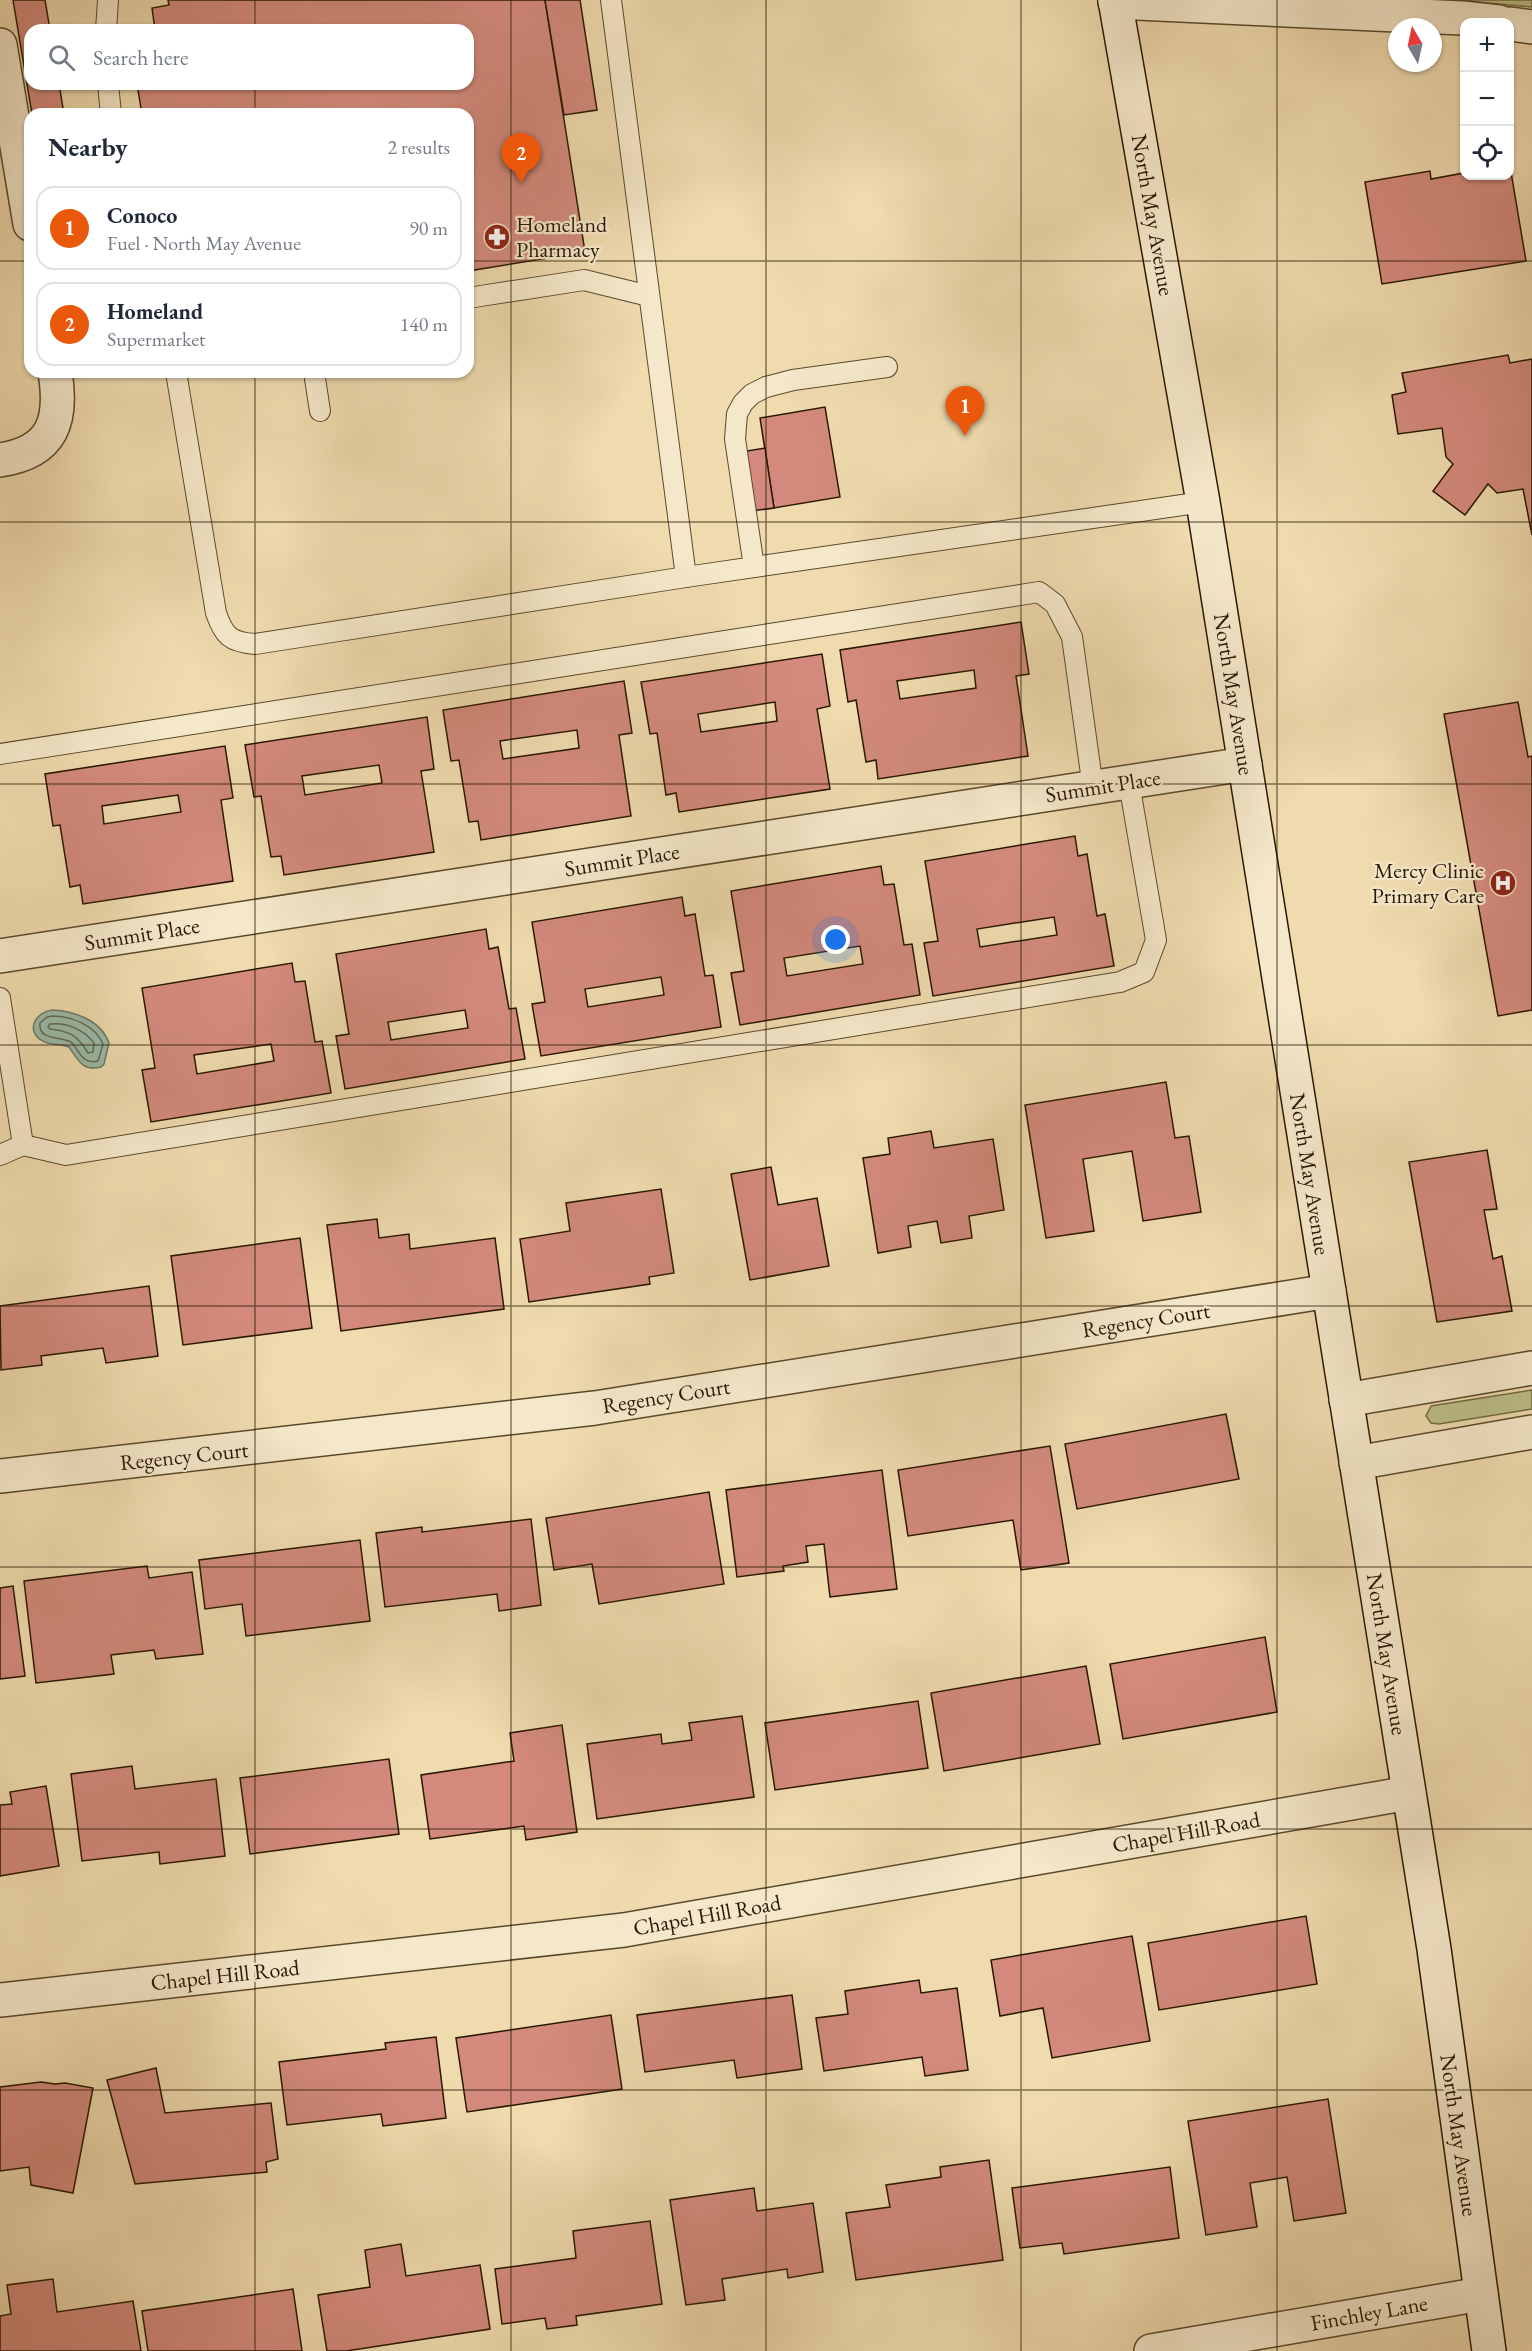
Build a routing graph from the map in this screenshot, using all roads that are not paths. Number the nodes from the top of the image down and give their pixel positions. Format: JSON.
{"nodes":[{"id":1,"x":108,"y":0,"type":"edge"},
{"id":2,"x":611,"y":0,"type":"edge"},
{"id":3,"x":1115,"y":1,"type":"edge"},
{"id":4,"x":1462,"y":18,"type":"edge"},
{"id":5,"x":106,"y":24,"type":"edge"},
{"id":6,"x":1514,"y":25,"type":"edge"},
{"id":7,"x":1532,"y":27,"type":"edge"},
{"id":8,"x":0,"y":45,"type":"edge"},
{"id":9,"x":109,"y":90,"type":"edge"},
{"id":10,"x":110,"y":108,"type":"edge"},
{"id":11,"x":24,"y":188,"type":"edge"},
{"id":12,"x":650,"y":296,"type":"junction"},
{"id":13,"x":474,"y":297,"type":"edge"},
{"id":14,"x":887,"y":367,"type":"dead end"},
{"id":15,"x":56,"y":378,"type":"edge"},
{"id":16,"x":177,"y":378,"type":"edge"},
{"id":17,"x":315,"y":378,"type":"edge"},
{"id":18,"x":320,"y":411,"type":"dead end"},
{"id":19,"x":0,"y":460,"type":"edge"},
{"id":20,"x":1203,"y":502,"type":"junction"},
{"id":21,"x":754,"y":567,"type":"junction"},
{"id":22,"x":686,"y":577,"type":"junction"},
{"id":23,"x":0,"y":754,"type":"edge"},
{"id":24,"x":1245,"y":764,"type":"junction"},
{"id":25,"x":1129,"y":783,"type":"junction"},
{"id":26,"x":1093,"y":788,"type":"junction"},
{"id":27,"x":0,"y":956,"type":"edge"},
{"id":28,"x":0,"y":998,"type":"edge"},
{"id":29,"x":23,"y":1145,"type":"junction"},
{"id":30,"x":0,"y":1155,"type":"edge"},
{"id":31,"x":1329,"y":1291,"type":"junction"},
{"id":32,"x":1532,"y":1368,"type":"edge"},
{"id":33,"x":1346,"y":1401,"type":"junction"},
{"id":34,"x":1532,"y":1432,"type":"edge"},
{"id":35,"x":1356,"y":1463,"type":"junction"},
{"id":36,"x":0,"y":1476,"type":"edge"},
{"id":37,"x":1408,"y":1793,"type":"junction"},
{"id":38,"x":0,"y":2000,"type":"edge"},
{"id":39,"x":1481,"y":2294,"type":"junction"},
{"id":40,"x":1151,"y":2351,"type":"edge"},
{"id":41,"x":1489,"y":2351,"type":"edge"}],
"edges":[{"from":1,"to":5,"type":"lane"},
{"from":2,"to":12,"type":"lane"},
{"from":3,"to":4,"type":"street"},
{"from":3,"to":20,"type":"street","name":"North May Avenue"},
{"from":6,"to":7,"type":"street"},
{"from":8,"to":11,"type":"street"},
{"from":9,"to":10,"type":"lane"},
{"from":12,"to":13,"type":"lane"},
{"from":12,"to":22,"type":"lane"},
{"from":14,"to":21,"type":"lane"},
{"from":15,"to":19,"type":"street"},
{"from":16,"to":22,"type":"lane"},
{"from":17,"to":18,"type":"lane"},
{"from":20,"to":21,"type":"lane"},
{"from":20,"to":24,"type":"street","name":"North May Avenue"},
{"from":21,"to":22,"type":"lane"},
{"from":23,"to":26,"type":"lane"},
{"from":24,"to":25,"type":"street","name":"Summit Place"},
{"from":24,"to":31,"type":"street","name":"North May Avenue"},
{"from":25,"to":26,"type":"street","name":"Summit Place"},
{"from":25,"to":29,"type":"lane"},
{"from":26,"to":27,"type":"street","name":"Summit Place"},
{"from":28,"to":29,"type":"lane"},
{"from":29,"to":30,"type":"lane"},
{"from":31,"to":33,"type":"street","name":"North May Avenue"},
{"from":31,"to":36,"type":"street","name":"Regency Court"},
{"from":32,"to":33,"type":"street"},
{"from":33,"to":35,"type":"street","name":"North May Avenue"},
{"from":34,"to":35,"type":"street"},
{"from":35,"to":37,"type":"street","name":"North May Avenue"},
{"from":37,"to":38,"type":"street","name":"Chapel Hill Road"},
{"from":37,"to":39,"type":"street","name":"North May Avenue"},
{"from":39,"to":40,"type":"street","name":"Finchley Lane"},
{"from":39,"to":41,"type":"street","name":"North May Avenue"}]}
